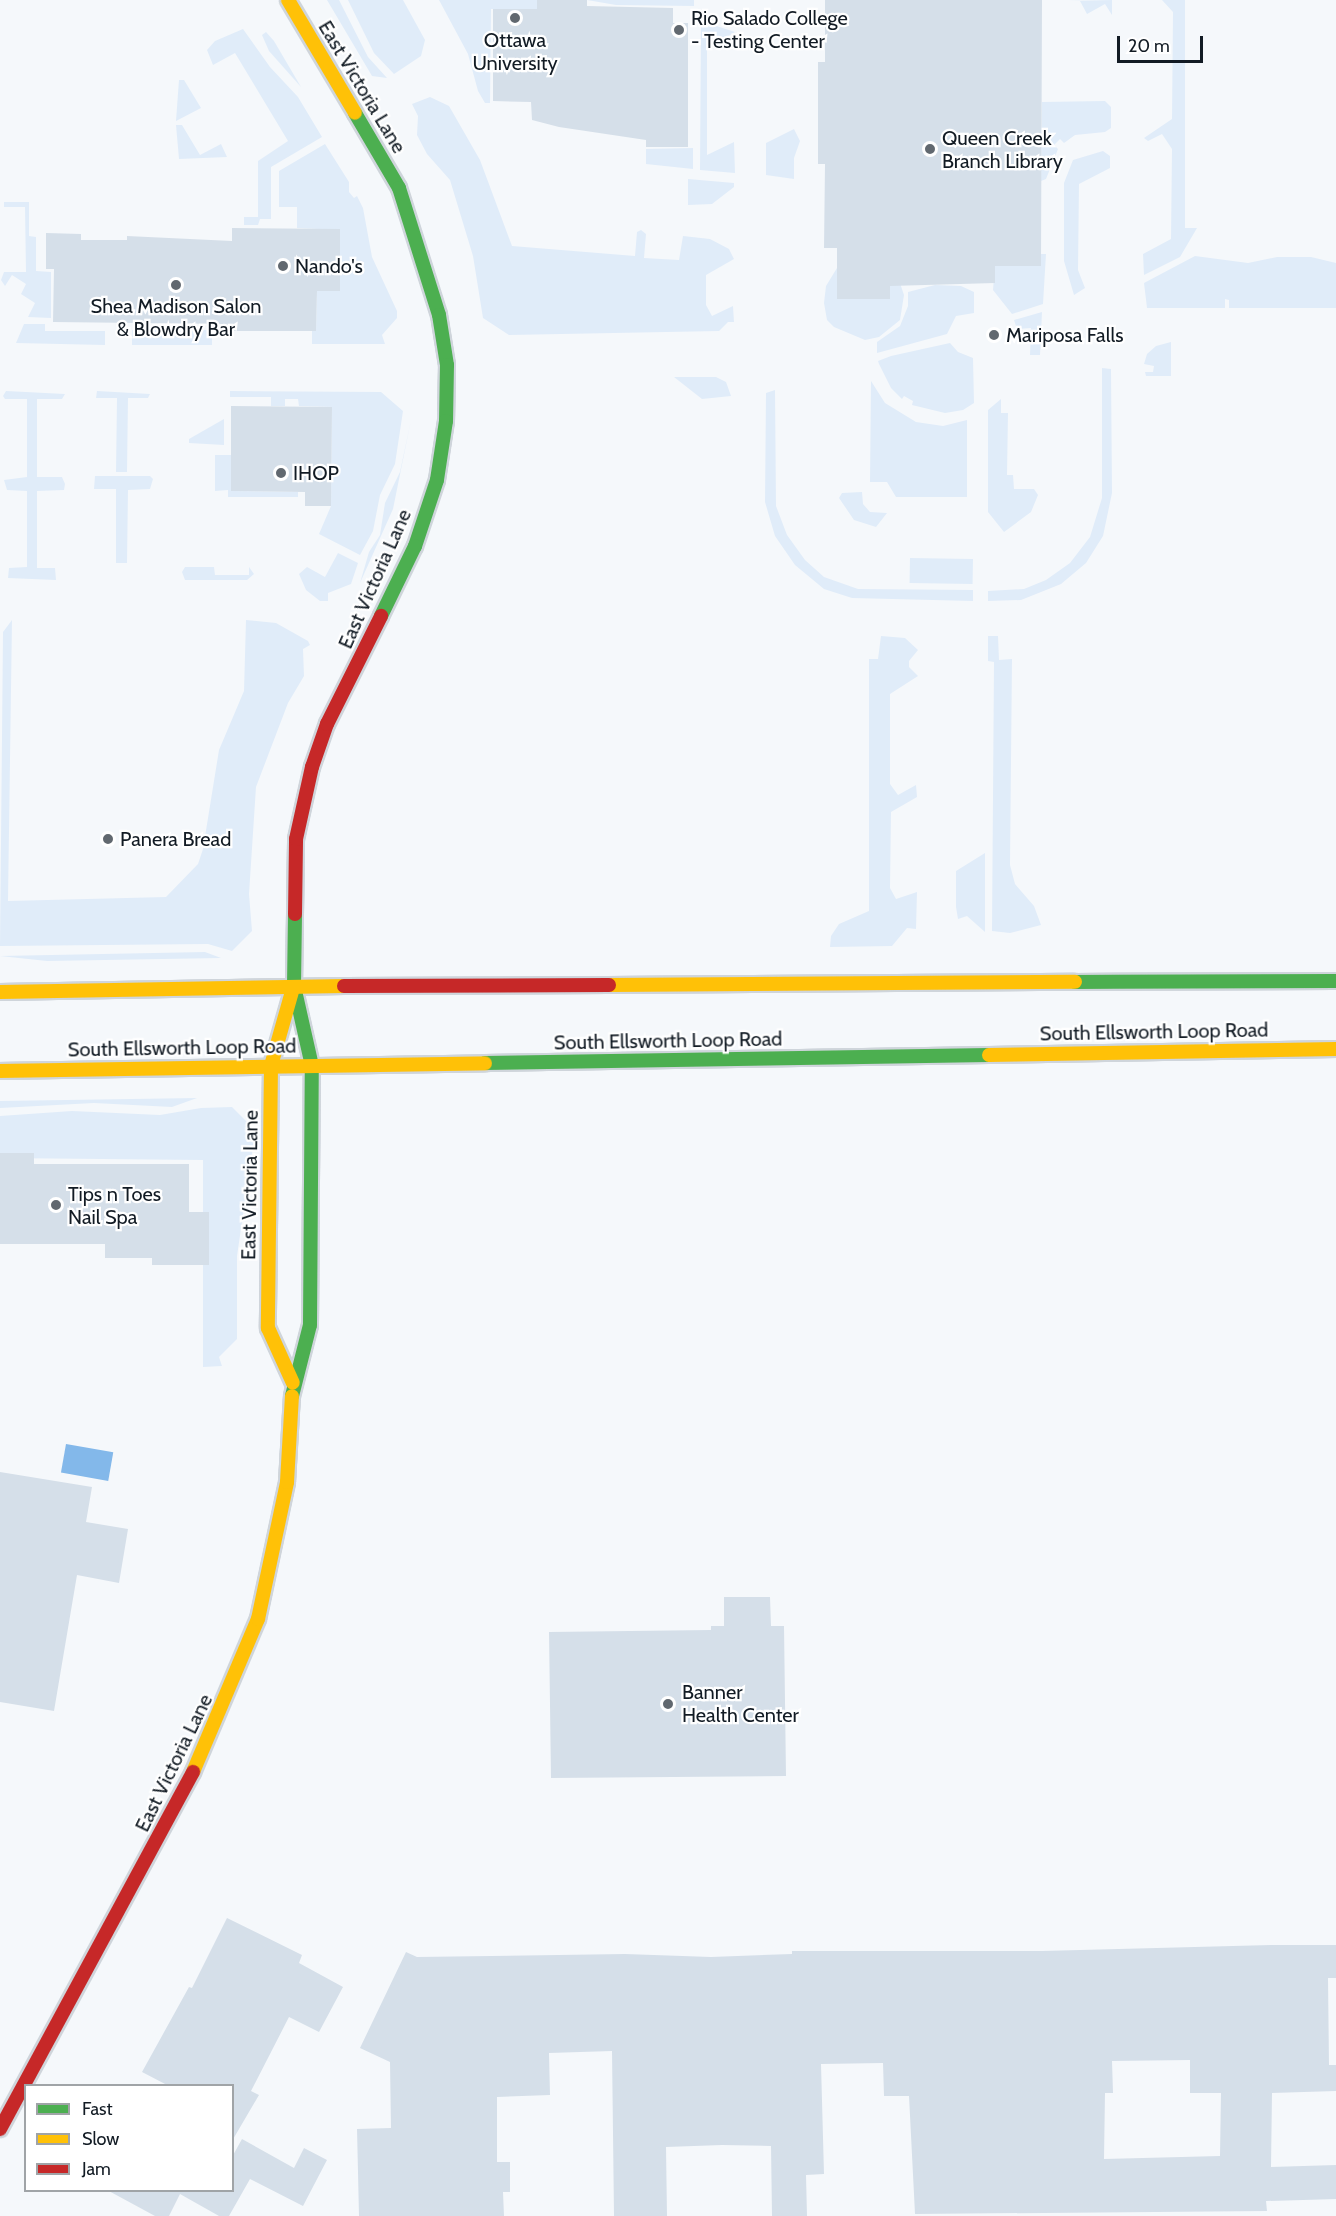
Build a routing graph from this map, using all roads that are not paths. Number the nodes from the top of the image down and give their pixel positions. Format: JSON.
{"nodes":[{"id":1,"x":288,"y":0,"type":"edge"},
{"id":2,"x":1336,"y":981,"type":"edge"},
{"id":3,"x":294,"y":986,"type":"junction"},
{"id":4,"x":0,"y":992,"type":"edge"},
{"id":5,"x":1336,"y":1049,"type":"edge"},
{"id":6,"x":271,"y":1066,"type":"junction"},
{"id":7,"x":312,"y":1066,"type":"junction"},
{"id":8,"x":0,"y":1071,"type":"edge"},
{"id":9,"x":293,"y":1383,"type":"junction"},
{"id":10,"x":24,"y":2084,"type":"edge"},
{"id":11,"x":24,"y":2085,"type":"edge"},
{"id":12,"x":0,"y":2129,"type":"edge"}],
"edges":[{"from":1,"to":3,"type":"street","name":"East Victoria Lane"},
{"from":2,"to":3,"type":"street"},
{"from":3,"to":4,"type":"street"},
{"from":3,"to":6,"type":"street","name":"East Victoria Lane"},
{"from":3,"to":7,"type":"street","name":"East Victoria Lane"},
{"from":5,"to":7,"type":"street","name":"South Ellsworth Loop Road"},
{"from":6,"to":7,"type":"street","name":"South Ellsworth Loop Road"},
{"from":6,"to":8,"type":"street","name":"South Ellsworth Loop Road"},
{"from":6,"to":9,"type":"street","name":"East Victoria Lane"},
{"from":7,"to":9,"type":"street","name":"East Victoria Lane"},
{"from":9,"to":10,"type":"street","name":"East Victoria Lane"},
{"from":11,"to":12,"type":"street","name":"East Victoria Lane"}]}
